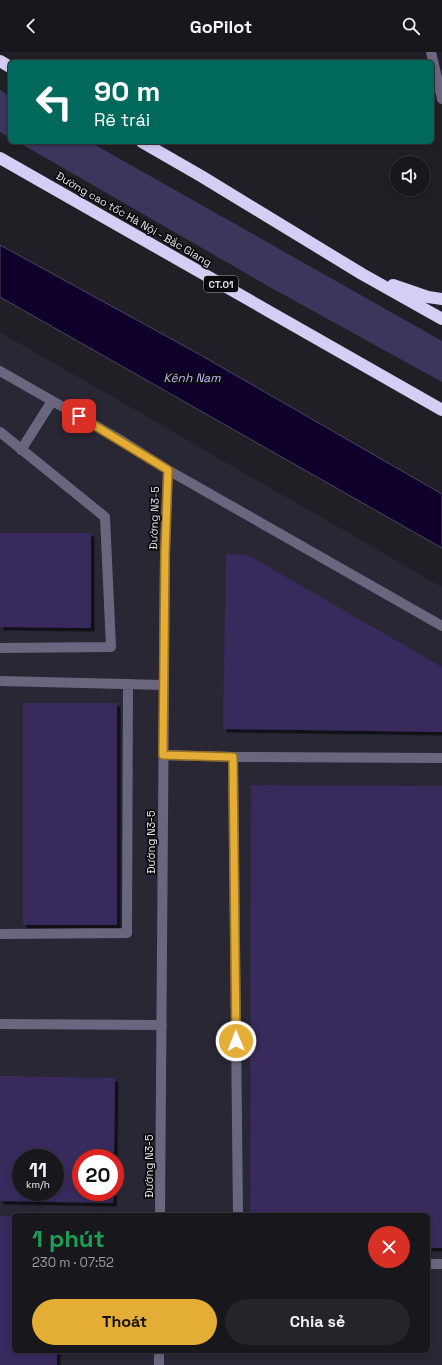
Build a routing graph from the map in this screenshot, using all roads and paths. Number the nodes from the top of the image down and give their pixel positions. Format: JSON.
{"nodes":[{"id":1,"x":434,"y":61,"type":"edge"},
{"id":2,"x":442,"y":99,"type":"edge"},
{"id":3,"x":145,"y":144,"type":"edge"},
{"id":4,"x":0,"y":158,"type":"edge"},
{"id":5,"x":362,"y":274,"type":"junction"},
{"id":6,"x":442,"y":299,"type":"edge"},
{"id":7,"x":442,"y":318,"type":"edge"},
{"id":8,"x":0,"y":371,"type":"edge"},
{"id":9,"x":52,"y":401,"type":"junction"},
{"id":10,"x":442,"y":410,"type":"edge"},
{"id":11,"x":0,"y":432,"type":"edge"},
{"id":12,"x":21,"y":450,"type":"junction"},
{"id":13,"x":168,"y":470,"type":"junction"},
{"id":14,"x":442,"y":626,"type":"edge"},
{"id":15,"x":0,"y":648,"type":"edge"},
{"id":16,"x":0,"y":681,"type":"edge"},
{"id":17,"x":128,"y":684,"type":"junction"},
{"id":18,"x":164,"y":685,"type":"junction"},
{"id":19,"x":163,"y":755,"type":"junction"},
{"id":20,"x":233,"y":757,"type":"junction"},
{"id":21,"x":442,"y":758,"type":"edge"},
{"id":22,"x":0,"y":934,"type":"edge"},
{"id":23,"x":0,"y":1024,"type":"edge"},
{"id":24,"x":162,"y":1026,"type":"junction"},
{"id":25,"x":160,"y":1213,"type":"edge"},
{"id":26,"x":238,"y":1213,"type":"edge"},
{"id":27,"x":430,"y":1264,"type":"edge"},
{"id":28,"x":442,"y":1264,"type":"edge"},
{"id":29,"x":159,"y":1353,"type":"edge"},
{"id":30,"x":159,"y":1365,"type":"edge"}],
"edges":[{"from":1,"to":2,"type":"street"},
{"from":3,"to":5,"type":"highway"},
{"from":4,"to":10,"type":"highway","name":"Đường cao tốc Hà Nội - Bắc Giang","number":"CT.01"},
{"from":5,"to":6,"type":"highway"},
{"from":5,"to":7,"type":"highway"},
{"from":8,"to":9,"type":"street"},
{"from":9,"to":12,"type":"street"},
{"from":9,"to":13,"type":"street"},
{"from":11,"to":12,"type":"street"},
{"from":12,"to":15,"type":"street"},
{"from":13,"to":14,"type":"street"},
{"from":13,"to":18,"type":"street","name":"Đường N3-5"},
{"from":16,"to":17,"type":"street"},
{"from":17,"to":18,"type":"street"},
{"from":17,"to":22,"type":"street"},
{"from":18,"to":19,"type":"street","name":"Đường N3-5"},
{"from":19,"to":20,"type":"street"},
{"from":19,"to":24,"type":"street","name":"Đường N3-5"},
{"from":20,"to":21,"type":"street"},
{"from":20,"to":26,"type":"street"},
{"from":23,"to":24,"type":"street"},
{"from":24,"to":25,"type":"street","name":"Đường N3-5"},
{"from":27,"to":28,"type":"street"},
{"from":29,"to":30,"type":"street"}]}
